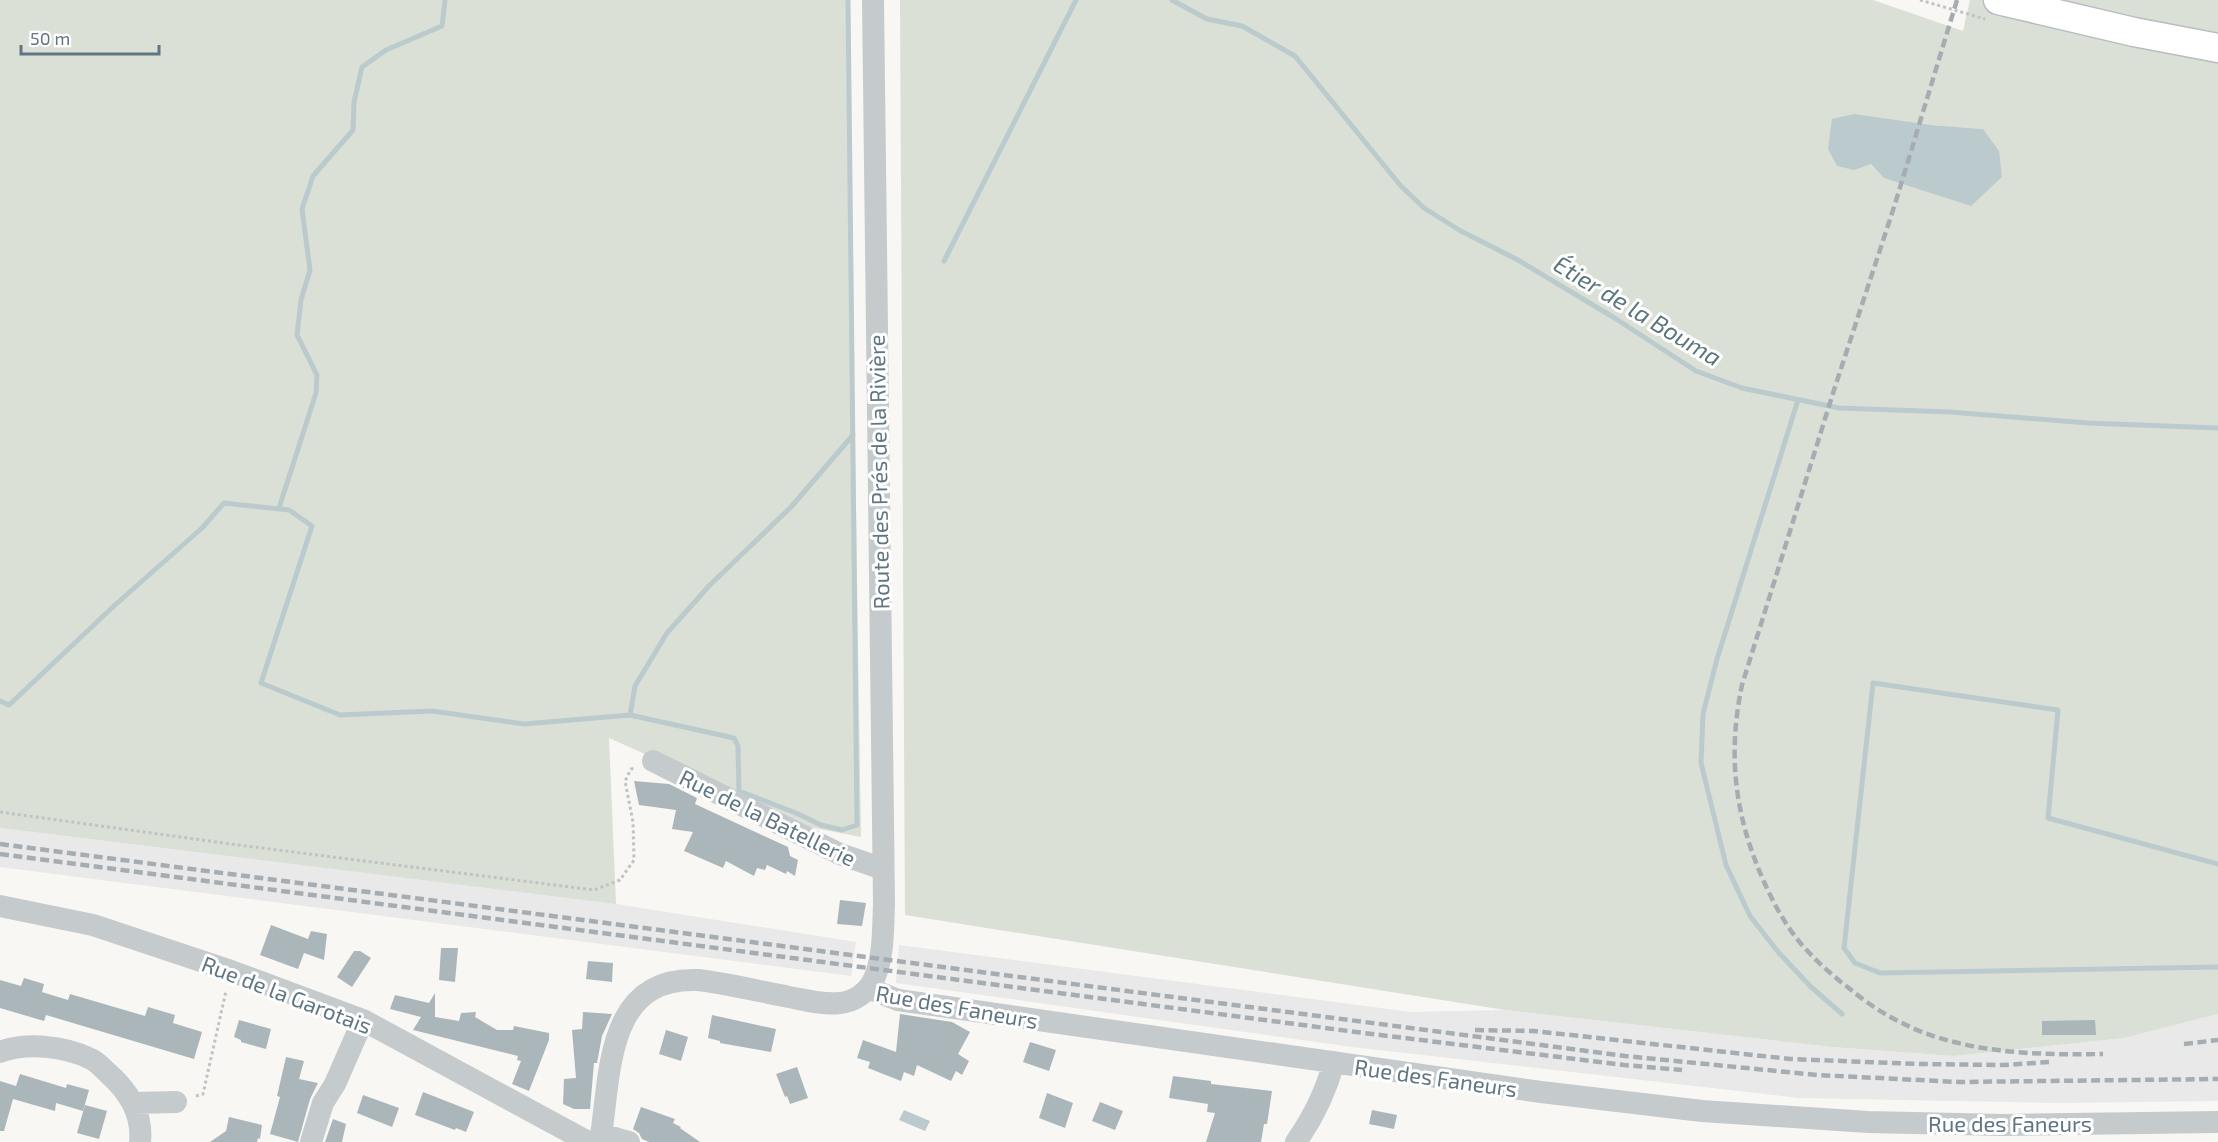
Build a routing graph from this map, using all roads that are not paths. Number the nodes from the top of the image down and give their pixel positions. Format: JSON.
{"nodes":[{"id":1,"x":873,"y":0,"type":"edge"},
{"id":2,"x":1998,"y":0,"type":"edge"},
{"id":3,"x":2218,"y":48,"type":"edge"},
{"id":4,"x":653,"y":761,"type":"road end"},
{"id":5,"x":883,"y":869,"type":"junction"},
{"id":6,"x":0,"y":906,"type":"edge"},
{"id":7,"x":868,"y":988,"type":"junction"},
{"id":8,"x":363,"y":1020,"type":"junction"},
{"id":9,"x":0,"y":1052,"type":"edge"},
{"id":10,"x":1334,"y":1062,"type":"junction"},
{"id":11,"x":176,"y":1102,"type":"road end"},
{"id":12,"x":134,"y":1103,"type":"junction"},
{"id":13,"x":2218,"y":1122,"type":"edge"},
{"id":14,"x":2004,"y":1133,"type":"edge"},
{"id":15,"x":597,"y":1139,"type":"edge"},
{"id":16,"x":140,"y":1142,"type":"edge"},
{"id":17,"x":311,"y":1142,"type":"edge"},
{"id":18,"x":629,"y":1142,"type":"edge"},
{"id":19,"x":1296,"y":1142,"type":"edge"}],
"edges":[{"from":1,"to":5,"type":"street","name":"Route des Prés de la Rivière"},
{"from":2,"to":3,"type":"main road"},
{"from":4,"to":5,"type":"street","name":"Rue de la Batellerie"},
{"from":5,"to":7,"type":"street","name":"Route des Prés de la Rivière"},
{"from":6,"to":8,"type":"street","name":"Rue de la Garotais"},
{"from":7,"to":10,"type":"street","name":"Rue des Faneurs"},
{"from":7,"to":15,"type":"street","name":"Rue des Faneurs"},
{"from":8,"to":15,"type":"street","name":"Rue de la Garotais"},
{"from":8,"to":17,"type":"street"},
{"from":9,"to":12,"type":"street"},
{"from":10,"to":14,"type":"street","name":"Rue des Faneurs"},
{"from":10,"to":19,"type":"street"},
{"from":11,"to":12,"type":"street"},
{"from":12,"to":16,"type":"street"},
{"from":13,"to":14,"type":"street","name":"Rue des Faneurs"},
{"from":15,"to":18,"type":"street","name":"Rue de la Garotais"}]}
